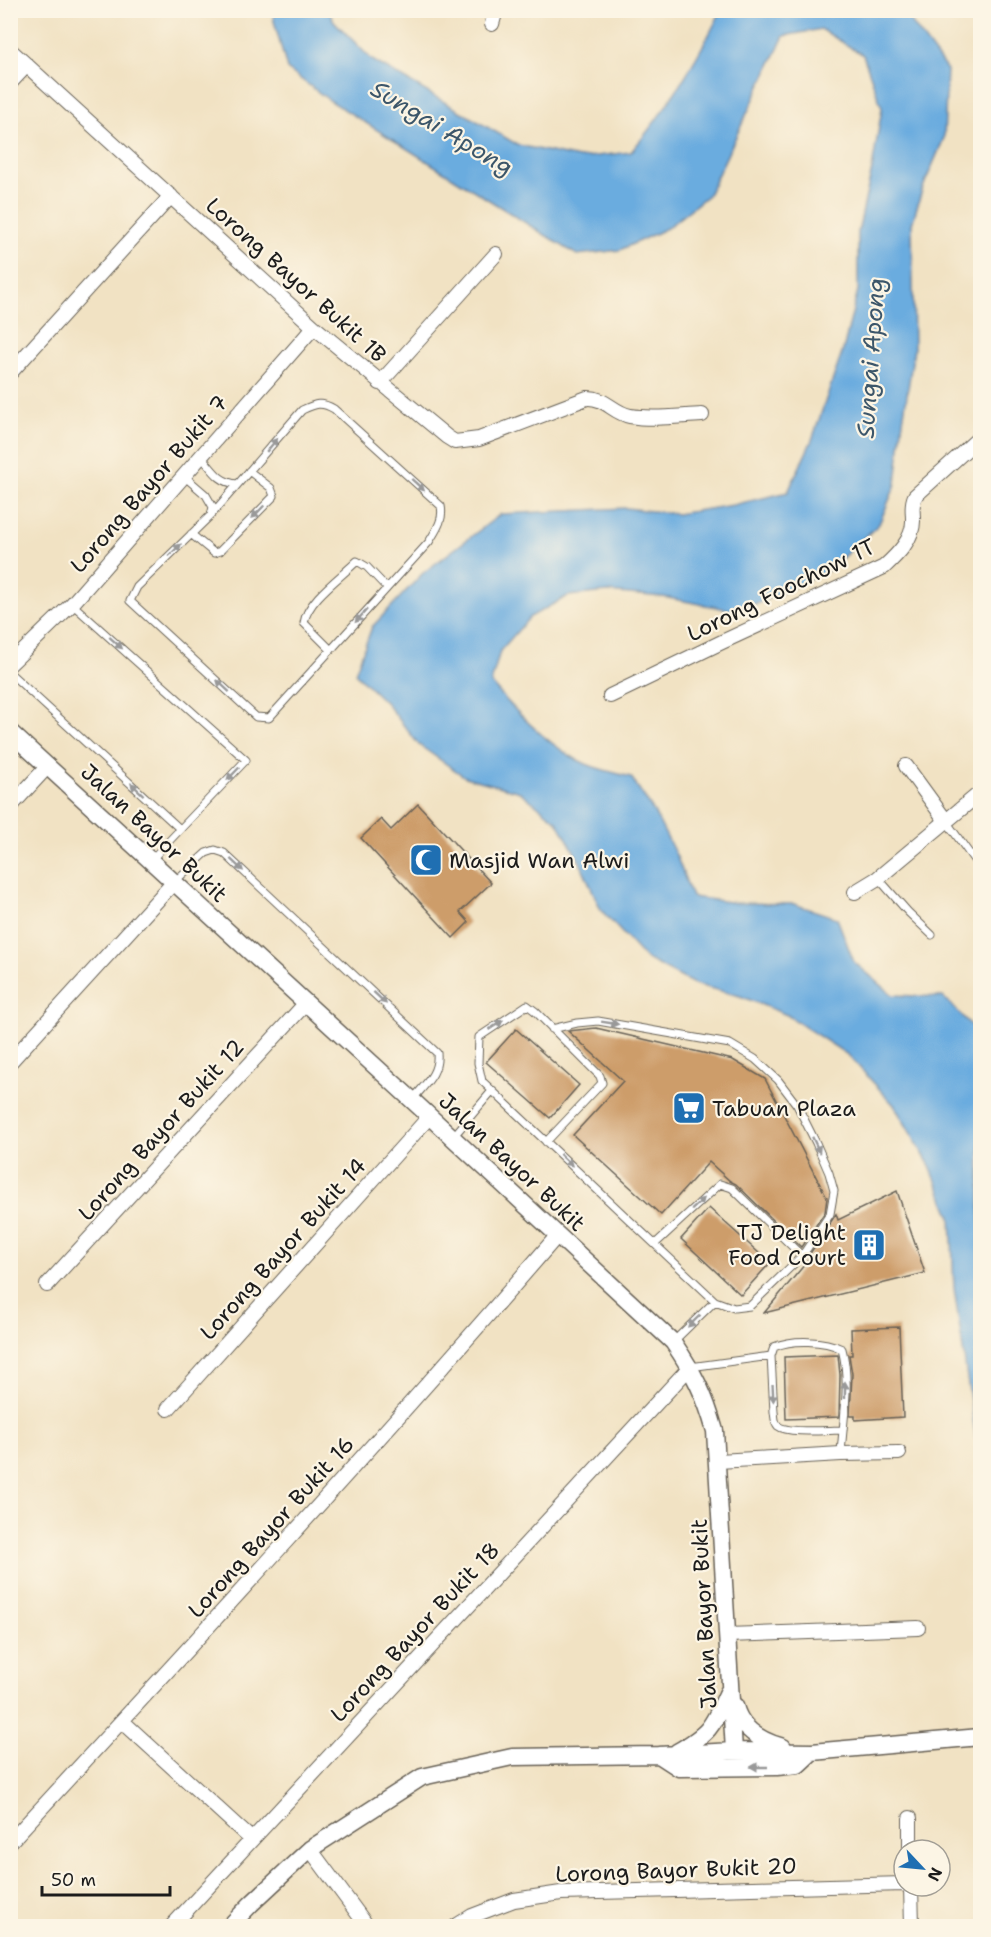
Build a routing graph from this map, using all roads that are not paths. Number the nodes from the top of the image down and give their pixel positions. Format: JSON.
{"nodes":[{"id":1,"x":10,"y":50,"type":"edge"},
{"id":2,"x":27,"y":65,"type":"junction"},
{"id":3,"x":10,"y":84,"type":"edge"},
{"id":4,"x":171,"y":196,"type":"junction"},
{"id":5,"x":496,"y":254,"type":"dead end"},
{"id":6,"x":314,"y":327,"type":"junction"},
{"id":7,"x":10,"y":373,"type":"edge"},
{"id":8,"x":380,"y":383,"type":"junction"},
{"id":9,"x":702,"y":415,"type":"dead end"},
{"id":10,"x":981,"y":437,"type":"edge"},
{"id":11,"x":201,"y":456,"type":"junction"},
{"id":12,"x":249,"y":471,"type":"junction"},
{"id":13,"x":184,"y":476,"type":"junction"},
{"id":14,"x":238,"y":484,"type":"junction"},
{"id":15,"x":211,"y":515,"type":"junction"},
{"id":16,"x":191,"y":534,"type":"junction"},
{"id":17,"x":387,"y":588,"type":"junction"},
{"id":18,"x":72,"y":604,"type":"junction"},
{"id":19,"x":331,"y":650,"type":"junction"},
{"id":20,"x":10,"y":664,"type":"edge"},
{"id":21,"x":10,"y":673,"type":"edge"},
{"id":22,"x":610,"y":696,"type":"dead end"},
{"id":23,"x":10,"y":732,"type":"edge"},
{"id":24,"x":48,"y":766,"type":"junction"},
{"id":25,"x":906,"y":766,"type":"dead end"},
{"id":26,"x":981,"y":793,"type":"edge"},
{"id":27,"x":10,"y":807,"type":"edge"},
{"id":28,"x":946,"y":821,"type":"junction"},
{"id":29,"x":180,"y":829,"type":"junction"},
{"id":30,"x":974,"y":860,"type":"dead end"},
{"id":31,"x":151,"y":861,"type":"junction"},
{"id":32,"x":878,"y":878,"type":"junction"},
{"id":33,"x":174,"y":882,"type":"junction"},
{"id":34,"x":855,"y":892,"type":"dead end"},
{"id":35,"x":932,"y":934,"type":"dead end"},
{"id":36,"x":306,"y":1003,"type":"junction"},
{"id":37,"x":552,"y":1029,"type":"junction"},
{"id":38,"x":10,"y":1062,"type":"edge"},
{"id":39,"x":492,"y":1091,"type":"junction"},
{"id":40,"x":412,"y":1100,"type":"junction"},
{"id":41,"x":429,"y":1117,"type":"junction"},
{"id":42,"x":452,"y":1138,"type":"junction"},
{"id":43,"x":546,"y":1142,"type":"junction"},
{"id":44,"x":557,"y":1236,"type":"junction"},
{"id":45,"x":655,"y":1244,"type":"junction"},
{"id":46,"x":802,"y":1256,"type":"junction"},
{"id":47,"x":47,"y":1286,"type":"dead end"},
{"id":48,"x":715,"y":1300,"type":"junction"},
{"id":49,"x":672,"y":1342,"type":"junction"},
{"id":50,"x":771,"y":1356,"type":"junction"},
{"id":51,"x":690,"y":1367,"type":"junction"},
{"id":52,"x":168,"y":1409,"type":"dead end"},
{"id":53,"x":842,"y":1430,"type":"junction"},
{"id":54,"x":899,"y":1453,"type":"dead end"},
{"id":55,"x":841,"y":1454,"type":"junction"},
{"id":56,"x":718,"y":1461,"type":"junction"},
{"id":57,"x":918,"y":1628,"type":"dead end"},
{"id":58,"x":727,"y":1635,"type":"junction"},
{"id":59,"x":730,"y":1687,"type":"junction"},
{"id":60,"x":122,"y":1721,"type":"junction"},
{"id":61,"x":981,"y":1737,"type":"edge"},
{"id":62,"x":734,"y":1751,"type":"junction"},
{"id":63,"x":805,"y":1752,"type":"junction"},
{"id":64,"x":666,"y":1755,"type":"junction"},
{"id":65,"x":910,"y":1818,"type":"dead end"},
{"id":66,"x":910,"y":1838,"type":"edge"},
{"id":67,"x":251,"y":1839,"type":"junction"},
{"id":68,"x":10,"y":1842,"type":"edge"},
{"id":69,"x":310,"y":1849,"type":"junction"},
{"id":70,"x":892,"y":1884,"type":"edge"},
{"id":71,"x":911,"y":1898,"type":"edge"},
{"id":72,"x":172,"y":1926,"type":"edge"},
{"id":73,"x":231,"y":1926,"type":"edge"},
{"id":74,"x":367,"y":1926,"type":"edge"},
{"id":75,"x":456,"y":1926,"type":"edge"},
{"id":76,"x":912,"y":1926,"type":"edge"}],
"edges":[{"from":1,"to":2,"type":"street","name":"Lorong Bayor Bukit 1B"},
{"from":2,"to":3,"type":"street"},
{"from":2,"to":4,"type":"street","name":"Lorong Bayor Bukit 1B"},
{"from":4,"to":6,"type":"street","name":"Lorong Bayor Bukit 1B"},
{"from":4,"to":7,"type":"street"},
{"from":5,"to":8,"type":"street"},
{"from":6,"to":8,"type":"street","name":"Lorong Bayor Bukit 1B"},
{"from":6,"to":11,"type":"street","name":"Lorong Bayor Bukit 7"},
{"from":8,"to":9,"type":"street","name":"Lorong Bayor Bukit 1B"},
{"from":10,"to":22,"type":"street","name":"Lorong Foochow 1T"},
{"from":11,"to":13,"type":"street","name":"Lorong Bayor Bukit 7"},
{"from":11,"to":14,"type":"lane"},
{"from":12,"to":14,"type":"lane"},
{"from":12,"to":16,"type":"lane","one_way":true},
{"from":12,"to":17,"type":"lane","one_way":true},
{"from":13,"to":15,"type":"lane"},
{"from":13,"to":18,"type":"street","name":"Lorong Bayor Bukit 7"},
{"from":14,"to":15,"type":"lane"},
{"from":15,"to":16,"type":"lane"},
{"from":19,"to":16,"type":"lane","one_way":true},
{"from":17,"to":19,"type":"lane","one_way":true},
{"from":17,"to":19,"type":"lane"},
{"from":18,"to":20,"type":"street","name":"Lorong Bayor Bukit 7"},
{"from":18,"to":29,"type":"lane","one_way":true},
{"from":29,"to":21,"type":"lane","one_way":true},
{"from":23,"to":24,"type":"street","name":"Jalan Bayor Bukit"},
{"from":24,"to":27,"type":"street"},
{"from":24,"to":31,"type":"street","name":"Jalan Bayor Bukit"},
{"from":25,"to":28,"type":"street"},
{"from":26,"to":28,"type":"street"},
{"from":28,"to":30,"type":"lane"},
{"from":28,"to":32,"type":"street"},
{"from":29,"to":31,"type":"lane"},
{"from":31,"to":33,"type":"street","name":"Jalan Bayor Bukit"},
{"from":32,"to":34,"type":"street"},
{"from":32,"to":35,"type":"lane"},
{"from":33,"to":36,"type":"street","name":"Jalan Bayor Bukit"},
{"from":33,"to":38,"type":"street"},
{"from":33,"to":40,"type":"lane","one_way":true},
{"from":36,"to":40,"type":"street","name":"Jalan Bayor Bukit"},
{"from":36,"to":47,"type":"street","name":"Lorong Bayor Bukit 12"},
{"from":39,"to":37,"type":"lane","one_way":true},
{"from":37,"to":43,"type":"lane"},
{"from":37,"to":46,"type":"lane","one_way":true},
{"from":39,"to":42,"type":"lane"},
{"from":39,"to":43,"type":"lane"},
{"from":40,"to":41,"type":"street","name":"Jalan Bayor Bukit"},
{"from":41,"to":42,"type":"street","name":"Jalan Bayor Bukit"},
{"from":41,"to":52,"type":"street","name":"Lorong Bayor Bukit 14"},
{"from":42,"to":44,"type":"street","name":"Jalan Bayor Bukit"},
{"from":43,"to":45,"type":"lane","one_way":true},
{"from":44,"to":49,"type":"street","name":"Jalan Bayor Bukit"},
{"from":44,"to":60,"type":"street","name":"Lorong Bayor Bukit 16"},
{"from":45,"to":46,"type":"lane","one_way":true},
{"from":45,"to":48,"type":"lane"},
{"from":46,"to":48,"type":"lane"},
{"from":48,"to":49,"type":"lane","one_way":true},
{"from":49,"to":51,"type":"street","name":"Jalan Bayor Bukit"},
{"from":50,"to":51,"type":"lane"},
{"from":50,"to":53,"type":"lane","one_way":true},
{"from":53,"to":50,"type":"lane","one_way":true},
{"from":51,"to":56,"type":"street","name":"Jalan Bayor Bukit"},
{"from":51,"to":67,"type":"street","name":"Lorong Bayor Bukit 18"},
{"from":53,"to":55,"type":"lane"},
{"from":54,"to":55,"type":"street"},
{"from":55,"to":56,"type":"street"},
{"from":56,"to":58,"type":"street","name":"Jalan Bayor Bukit"},
{"from":57,"to":58,"type":"street"},
{"from":58,"to":59,"type":"street","name":"Jalan Bayor Bukit"},
{"from":59,"to":62,"type":"street","name":"Jalan Bayor Bukit"},
{"from":59,"to":63,"type":"street"},
{"from":59,"to":64,"type":"street"},
{"from":60,"to":67,"type":"street"},
{"from":60,"to":68,"type":"street","name":"Lorong Bayor Bukit 16"},
{"from":61,"to":63,"type":"street"},
{"from":62,"to":63,"type":"street"},
{"from":62,"to":64,"type":"street"},
{"from":63,"to":64,"type":"street","one_way":true},
{"from":64,"to":69,"type":"street"},
{"from":65,"to":66,"type":"street"},
{"from":67,"to":72,"type":"street","name":"Lorong Bayor Bukit 18"},
{"from":69,"to":73,"type":"street"},
{"from":69,"to":74,"type":"street"},
{"from":70,"to":75,"type":"street","name":"Lorong Bayor Bukit 20"},
{"from":71,"to":76,"type":"street"}]}
